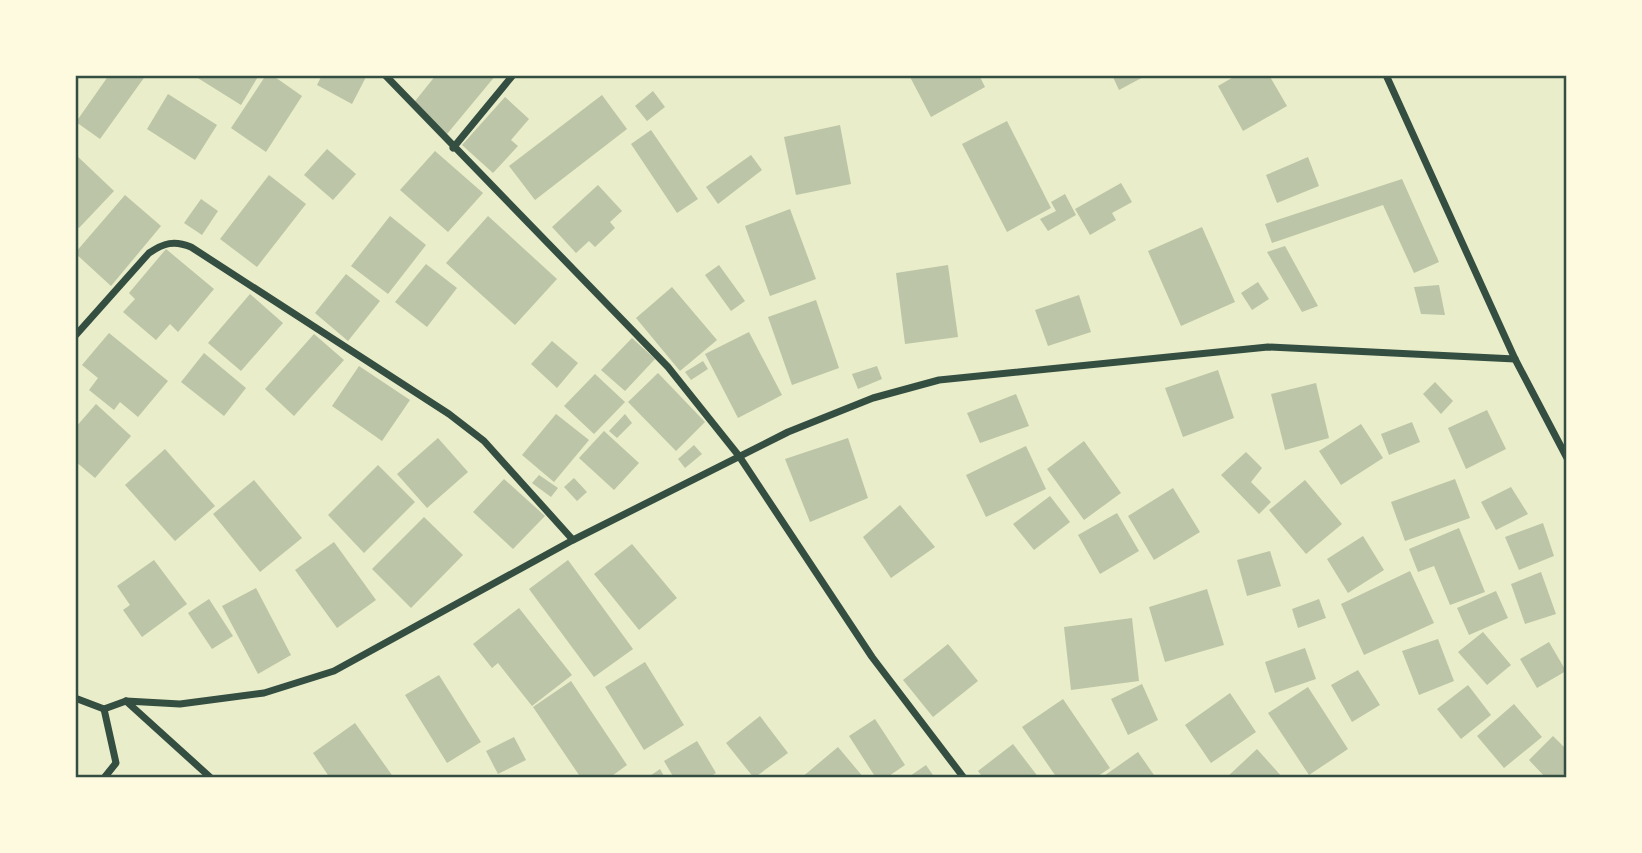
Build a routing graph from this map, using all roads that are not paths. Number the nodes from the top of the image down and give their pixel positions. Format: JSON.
{"nodes":[{"id":1,"x":386,"y":75,"type":"edge"},
{"id":2,"x":513,"y":75,"type":"edge"},
{"id":3,"x":1386,"y":75,"type":"edge"},
{"id":4,"x":453,"y":148,"type":"junction"},
{"id":5,"x":75,"y":336,"type":"edge"},
{"id":6,"x":1515,"y":359,"type":"junction"},
{"id":7,"x":739,"y":456,"type":"junction"},
{"id":8,"x":1567,"y":458,"type":"edge"},
{"id":9,"x":573,"y":540,"type":"junction"},
{"id":10,"x":75,"y":698,"type":"edge"},
{"id":11,"x":126,"y":701,"type":"junction"},
{"id":12,"x":104,"y":709,"type":"junction"},
{"id":13,"x":104,"y":778,"type":"edge"},
{"id":14,"x":211,"y":778,"type":"edge"},
{"id":15,"x":964,"y":778,"type":"edge"}],
"edges":[{"from":1,"to":4,"type":"street"},
{"from":2,"to":4,"type":"street"},
{"from":3,"to":6,"type":"street"},
{"from":4,"to":7,"type":"street"},
{"from":5,"to":9,"type":"street"},
{"from":6,"to":7,"type":"street"},
{"from":6,"to":8,"type":"street"},
{"from":7,"to":9,"type":"street"},
{"from":7,"to":15,"type":"street"},
{"from":9,"to":11,"type":"street"},
{"from":10,"to":12,"type":"street"},
{"from":11,"to":12,"type":"street"},
{"from":11,"to":14,"type":"street"},
{"from":12,"to":13,"type":"street"}]}
